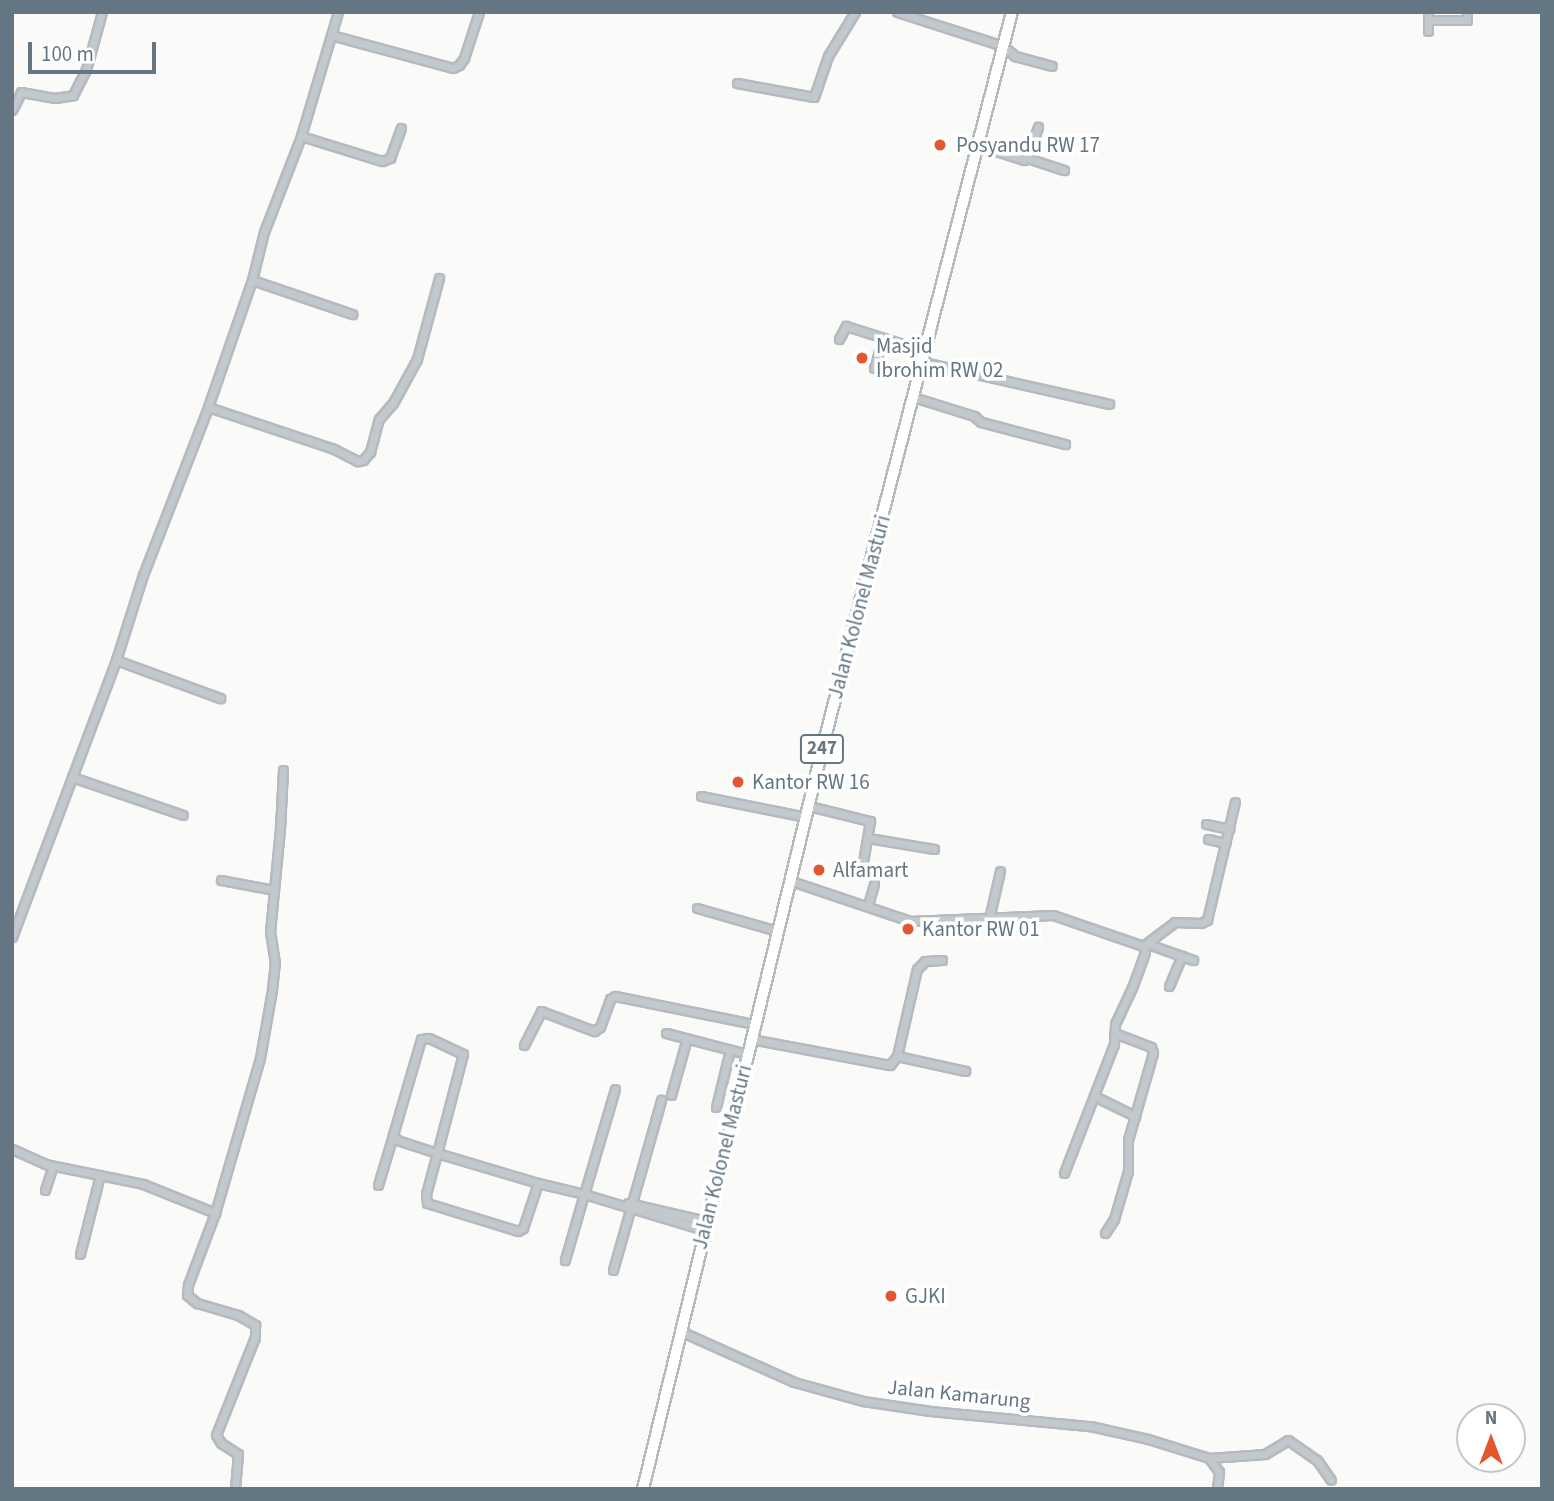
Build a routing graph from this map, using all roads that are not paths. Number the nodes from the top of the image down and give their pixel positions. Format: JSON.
{"nodes":[{"id":1,"x":102,"y":12,"type":"edge"},
{"id":2,"x":338,"y":12,"type":"edge"},
{"id":3,"x":479,"y":12,"type":"edge"},
{"id":4,"x":855,"y":12,"type":"edge"},
{"id":5,"x":897,"y":12,"type":"edge"},
{"id":6,"x":1012,"y":12,"type":"edge"},
{"id":7,"x":1467,"y":12,"type":"edge"},
{"id":8,"x":1428,"y":16,"type":"edge"},
{"id":9,"x":1428,"y":31,"type":"dead end"},
{"id":10,"x":331,"y":35,"type":"junction"},
{"id":11,"x":1003,"y":46,"type":"junction"},
{"id":12,"x":1052,"y":66,"type":"dead end"},
{"id":13,"x":737,"y":82,"type":"dead end"},
{"id":14,"x":12,"y":110,"type":"edge"},
{"id":15,"x":1038,"y":127,"type":"dead end"},
{"id":16,"x":401,"y":128,"type":"dead end"},
{"id":17,"x":301,"y":136,"type":"junction"},
{"id":18,"x":977,"y":145,"type":"junction"},
{"id":19,"x":1027,"y":158,"type":"junction"},
{"id":20,"x":1064,"y":170,"type":"dead end"},
{"id":21,"x":439,"y":278,"type":"dead end"},
{"id":22,"x":252,"y":280,"type":"junction"},
{"id":23,"x":352,"y":314,"type":"dead end"},
{"id":24,"x":883,"y":338,"type":"junction"},
{"id":25,"x":839,"y":340,"type":"dead end"},
{"id":26,"x":924,"y":357,"type":"junction"},
{"id":27,"x":874,"y":368,"type":"dead end"},
{"id":28,"x":913,"y":397,"type":"junction"},
{"id":29,"x":1109,"y":404,"type":"dead end"},
{"id":30,"x":208,"y":407,"type":"junction"},
{"id":31,"x":1065,"y":444,"type":"dead end"},
{"id":32,"x":116,"y":660,"type":"junction"},
{"id":33,"x":220,"y":698,"type":"dead end"},
{"id":34,"x":283,"y":770,"type":"dead end"},
{"id":35,"x":72,"y":777,"type":"junction"},
{"id":36,"x":701,"y":796,"type":"dead end"},
{"id":37,"x":1236,"y":802,"type":"dead end"},
{"id":38,"x":807,"y":811,"type":"junction"},
{"id":39,"x":183,"y":815,"type":"dead end"},
{"id":40,"x":1206,"y":824,"type":"dead end"},
{"id":41,"x":1229,"y":829,"type":"junction"},
{"id":42,"x":868,"y":838,"type":"junction"},
{"id":43,"x":1208,"y":839,"type":"dead end"},
{"id":44,"x":1226,"y":843,"type":"junction"},
{"id":45,"x":934,"y":849,"type":"dead end"},
{"id":46,"x":863,"y":862,"type":"dead end"},
{"id":47,"x":1000,"y":871,"type":"dead end"},
{"id":48,"x":221,"y":880,"type":"dead end"},
{"id":49,"x":791,"y":881,"type":"junction"},
{"id":50,"x":874,"y":884,"type":"dead end"},
{"id":51,"x":274,"y":890,"type":"junction"},
{"id":52,"x":868,"y":905,"type":"junction"},
{"id":53,"x":697,"y":908,"type":"dead end"},
{"id":54,"x":989,"y":919,"type":"junction"},
{"id":55,"x":778,"y":931,"type":"junction"},
{"id":56,"x":12,"y":937,"type":"edge"},
{"id":57,"x":1146,"y":945,"type":"junction"},
{"id":58,"x":1182,"y":956,"type":"junction"},
{"id":59,"x":942,"y":960,"type":"dead end"},
{"id":60,"x":1193,"y":960,"type":"dead end"},
{"id":61,"x":1169,"y":986,"type":"dead end"},
{"id":62,"x":754,"y":1024,"type":"junction"},
{"id":63,"x":666,"y":1032,"type":"dead end"},
{"id":64,"x":1115,"y":1033,"type":"junction"},
{"id":65,"x":687,"y":1038,"type":"junction"},
{"id":66,"x":751,"y":1039,"type":"junction"},
{"id":67,"x":524,"y":1045,"type":"dead end"},
{"id":68,"x":730,"y":1050,"type":"junction"},
{"id":69,"x":897,"y":1056,"type":"junction"},
{"id":70,"x":746,"y":1058,"type":"junction"},
{"id":71,"x":728,"y":1059,"type":"junction"},
{"id":72,"x":965,"y":1071,"type":"dead end"},
{"id":73,"x":615,"y":1088,"type":"dead end"},
{"id":74,"x":671,"y":1095,"type":"dead end"},
{"id":75,"x":1094,"y":1096,"type":"junction"},
{"id":76,"x":661,"y":1100,"type":"dead end"},
{"id":77,"x":716,"y":1107,"type":"dead end"},
{"id":78,"x":1135,"y":1116,"type":"junction"},
{"id":79,"x":393,"y":1135,"type":"junction"},
{"id":80,"x":12,"y":1149,"type":"edge"},
{"id":81,"x":437,"y":1153,"type":"junction"},
{"id":82,"x":53,"y":1166,"type":"junction"},
{"id":83,"x":1064,"y":1173,"type":"dead end"},
{"id":84,"x":100,"y":1175,"type":"junction"},
{"id":85,"x":538,"y":1183,"type":"junction"},
{"id":86,"x":378,"y":1185,"type":"dead end"},
{"id":87,"x":46,"y":1189,"type":"dead end"},
{"id":88,"x":584,"y":1194,"type":"junction"},
{"id":89,"x":629,"y":1205,"type":"junction"},
{"id":90,"x":215,"y":1213,"type":"junction"},
{"id":91,"x":705,"y":1226,"type":"junction"},
{"id":92,"x":1105,"y":1233,"type":"dead end"},
{"id":93,"x":80,"y":1254,"type":"dead end"},
{"id":94,"x":565,"y":1259,"type":"dead end"},
{"id":95,"x":612,"y":1270,"type":"dead end"},
{"id":96,"x":680,"y":1331,"type":"junction"},
{"id":97,"x":1209,"y":1458,"type":"junction"},
{"id":98,"x":1331,"y":1480,"type":"dead end"},
{"id":99,"x":236,"y":1489,"type":"edge"},
{"id":100,"x":643,"y":1489,"type":"edge"},
{"id":101,"x":1217,"y":1489,"type":"edge"}],
"edges":[{"from":1,"to":14,"type":"street"},
{"from":2,"to":10,"type":"street"},
{"from":3,"to":10,"type":"street"},
{"from":4,"to":13,"type":"street"},
{"from":5,"to":11,"type":"street"},
{"from":6,"to":11,"type":"main road","name":"Jalan Kolonel Masturi","number":"247"},
{"from":7,"to":8,"type":"street"},
{"from":8,"to":9,"type":"street"},
{"from":10,"to":17,"type":"street"},
{"from":11,"to":12,"type":"street"},
{"from":11,"to":18,"type":"main road","name":"Jalan Kolonel Masturi","number":"247"},
{"from":15,"to":19,"type":"street"},
{"from":16,"to":17,"type":"street"},
{"from":17,"to":22,"type":"street"},
{"from":18,"to":19,"type":"street"},
{"from":18,"to":26,"type":"main road","name":"Jalan Kolonel Masturi","number":"247"},
{"from":19,"to":20,"type":"street"},
{"from":21,"to":30,"type":"street"},
{"from":22,"to":23,"type":"street"},
{"from":22,"to":30,"type":"street"},
{"from":24,"to":25,"type":"street"},
{"from":24,"to":26,"type":"street"},
{"from":24,"to":27,"type":"street"},
{"from":26,"to":28,"type":"main road","name":"Jalan Kolonel Masturi","number":"247"},
{"from":26,"to":29,"type":"street"},
{"from":28,"to":31,"type":"street"},
{"from":28,"to":38,"type":"main road","name":"Jalan Kolonel Masturi","number":"247"},
{"from":30,"to":32,"type":"street"},
{"from":32,"to":33,"type":"street"},
{"from":32,"to":35,"type":"street"},
{"from":34,"to":51,"type":"street"},
{"from":35,"to":39,"type":"street"},
{"from":35,"to":56,"type":"street"},
{"from":36,"to":38,"type":"street"},
{"from":37,"to":41,"type":"street"},
{"from":38,"to":42,"type":"street"},
{"from":38,"to":49,"type":"main road","name":"Jalan Kolonel Masturi","number":"247"},
{"from":40,"to":41,"type":"street"},
{"from":41,"to":44,"type":"street"},
{"from":42,"to":45,"type":"street"},
{"from":42,"to":46,"type":"street"},
{"from":43,"to":44,"type":"street"},
{"from":44,"to":57,"type":"street"},
{"from":47,"to":54,"type":"street"},
{"from":48,"to":51,"type":"street"},
{"from":49,"to":52,"type":"street"},
{"from":49,"to":55,"type":"main road","name":"Jalan Kolonel Masturi","number":"247"},
{"from":50,"to":52,"type":"street"},
{"from":51,"to":90,"type":"street"},
{"from":52,"to":54,"type":"street"},
{"from":53,"to":55,"type":"street"},
{"from":54,"to":57,"type":"street"},
{"from":55,"to":62,"type":"main road","name":"Jalan Kolonel Masturi","number":"247"},
{"from":57,"to":58,"type":"street"},
{"from":57,"to":64,"type":"street"},
{"from":58,"to":60,"type":"street"},
{"from":58,"to":61,"type":"street"},
{"from":59,"to":69,"type":"street"},
{"from":62,"to":66,"type":"main road","name":"Jalan Kolonel Masturi","number":"247"},
{"from":62,"to":67,"type":"street"},
{"from":63,"to":65,"type":"street"},
{"from":64,"to":75,"type":"street"},
{"from":64,"to":78,"type":"street"},
{"from":65,"to":68,"type":"street"},
{"from":65,"to":74,"type":"street"},
{"from":66,"to":69,"type":"street"},
{"from":66,"to":70,"type":"main road","name":"Jalan Kolonel Masturi","number":"247"},
{"from":68,"to":70,"type":"street"},
{"from":68,"to":71,"type":"street"},
{"from":69,"to":72,"type":"street"},
{"from":70,"to":71,"type":"street"},
{"from":70,"to":91,"type":"main road","name":"Jalan Kolonel Masturi","number":"247"},
{"from":71,"to":77,"type":"street"},
{"from":73,"to":88,"type":"street"},
{"from":75,"to":78,"type":"street"},
{"from":75,"to":83,"type":"street"},
{"from":76,"to":89,"type":"street"},
{"from":78,"to":92,"type":"street"},
{"from":79,"to":81,"type":"street"},
{"from":79,"to":81,"type":"street"},
{"from":79,"to":86,"type":"street"},
{"from":80,"to":82,"type":"street"},
{"from":81,"to":85,"type":"street"},
{"from":81,"to":85,"type":"street"},
{"from":82,"to":84,"type":"street"},
{"from":82,"to":87,"type":"street"},
{"from":84,"to":90,"type":"street"},
{"from":84,"to":93,"type":"street"},
{"from":85,"to":88,"type":"street"},
{"from":88,"to":89,"type":"street"},
{"from":88,"to":94,"type":"street"},
{"from":89,"to":91,"type":"street"},
{"from":89,"to":95,"type":"street"},
{"from":90,"to":99,"type":"street"},
{"from":91,"to":96,"type":"main road","name":"Jalan Kolonel Masturi","number":"247"},
{"from":96,"to":97,"type":"street","name":"Jalan Kamarung"},
{"from":96,"to":100,"type":"main road","name":"Jalan Kolonel Masturi","number":"247"},
{"from":97,"to":98,"type":"street"},
{"from":97,"to":101,"type":"street"}]}
